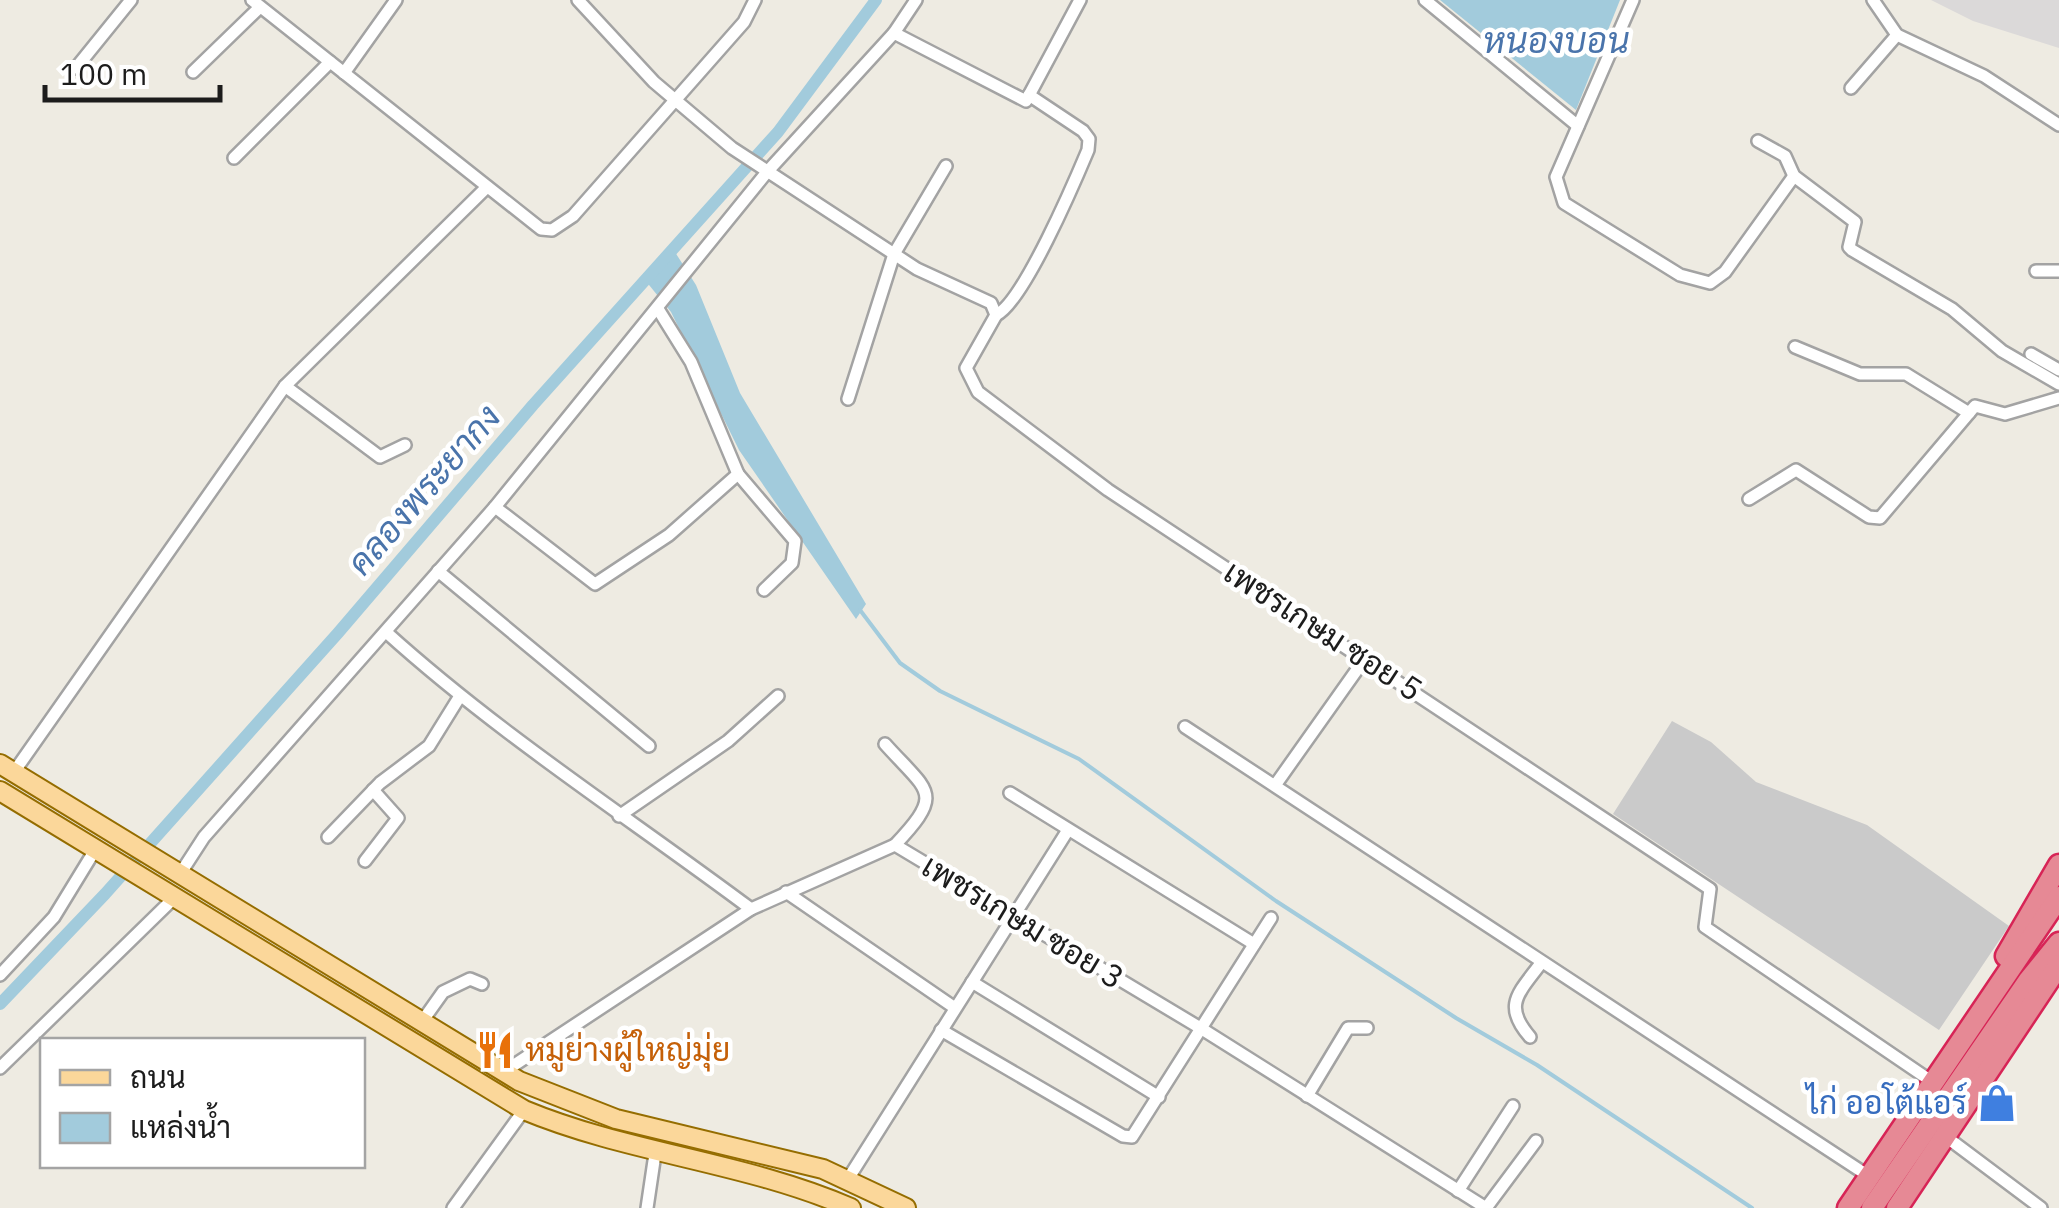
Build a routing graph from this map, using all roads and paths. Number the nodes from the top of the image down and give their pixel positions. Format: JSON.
{"nodes":[{"id":1,"x":131,"y":0,"type":"edge"},
{"id":2,"x":396,"y":0,"type":"edge"},
{"id":3,"x":578,"y":0,"type":"edge"},
{"id":4,"x":755,"y":0,"type":"edge"},
{"id":5,"x":916,"y":0,"type":"edge"},
{"id":6,"x":1080,"y":0,"type":"edge"},
{"id":7,"x":1425,"y":0,"type":"edge"},
{"id":8,"x":1633,"y":0,"type":"edge"},
{"id":9,"x":1873,"y":0,"type":"edge"},
{"id":10,"x":256,"y":3,"type":"edge"},
{"id":11,"x":894,"y":33,"type":"junction"},
{"id":12,"x":1898,"y":34,"type":"junction"},
{"id":13,"x":330,"y":62,"type":"junction"},
{"id":14,"x":76,"y":68,"type":"dead end"},
{"id":15,"x":194,"y":72,"type":"dead end"},
{"id":16,"x":344,"y":73,"type":"junction"},
{"id":17,"x":1851,"y":88,"type":"dead end"},
{"id":18,"x":1029,"y":95,"type":"junction"},
{"id":19,"x":676,"y":100,"type":"junction"},
{"id":20,"x":2059,"y":125,"type":"edge"},
{"id":21,"x":1578,"y":126,"type":"junction"},
{"id":22,"x":1758,"y":141,"type":"dead end"},
{"id":23,"x":234,"y":158,"type":"dead end"},
{"id":24,"x":946,"y":166,"type":"dead end"},
{"id":25,"x":765,"y":170,"type":"junction"},
{"id":26,"x":1794,"y":176,"type":"junction"},
{"id":27,"x":486,"y":188,"type":"junction"},
{"id":28,"x":894,"y":254,"type":"junction"},
{"id":29,"x":2059,"y":271,"type":"edge"},
{"id":30,"x":2036,"y":272,"type":"dead end"},
{"id":31,"x":658,"y":308,"type":"junction"},
{"id":32,"x":996,"y":315,"type":"junction"},
{"id":33,"x":1795,"y":347,"type":"dead end"},
{"id":34,"x":2031,"y":354,"type":"dead end"},
{"id":35,"x":2059,"y":370,"type":"edge"},
{"id":36,"x":2059,"y":384,"type":"edge"},
{"id":37,"x":285,"y":386,"type":"junction"},
{"id":38,"x":2059,"y":398,"type":"edge"},
{"id":39,"x":848,"y":399,"type":"dead end"},
{"id":40,"x":1972,"y":410,"type":"junction"},
{"id":41,"x":405,"y":445,"type":"dead end"},
{"id":42,"x":738,"y":474,"type":"junction"},
{"id":43,"x":1749,"y":499,"type":"dead end"},
{"id":44,"x":495,"y":507,"type":"junction"},
{"id":45,"x":438,"y":571,"type":"junction"},
{"id":46,"x":764,"y":590,"type":"dead end"},
{"id":47,"x":386,"y":632,"type":"junction"},
{"id":48,"x":1366,"y":656,"type":"junction"},
{"id":49,"x":460,"y":696,"type":"junction"},
{"id":50,"x":778,"y":696,"type":"dead end"},
{"id":51,"x":1185,"y":727,"type":"dead end"},
{"id":52,"x":885,"y":744,"type":"dead end"},
{"id":53,"x":649,"y":746,"type":"dead end"},
{"id":54,"x":7,"y":768,"type":"edge"},
{"id":55,"x":1276,"y":784,"type":"junction"},
{"id":56,"x":373,"y":790,"type":"junction"},
{"id":57,"x":0,"y":791,"type":"edge"},
{"id":58,"x":1010,"y":793,"type":"dead end"},
{"id":59,"x":619,"y":816,"type":"junction"},
{"id":60,"x":1068,"y":830,"type":"junction"},
{"id":61,"x":328,"y":837,"type":"dead end"},
{"id":62,"x":895,"y":845,"type":"junction"},
{"id":63,"x":102,"y":855,"type":"junction"},
{"id":64,"x":365,"y":861,"type":"dead end"},
{"id":65,"x":2059,"y":865,"type":"edge"},
{"id":66,"x":177,"y":872,"type":"junction"},
{"id":67,"x":786,"y":892,"type":"junction"},
{"id":68,"x":166,"y":895,"type":"junction"},
{"id":69,"x":2059,"y":897,"type":"edge"},
{"id":70,"x":751,"y":909,"type":"junction"},
{"id":71,"x":1013,"y":916,"type":"junction"},
{"id":72,"x":1271,"y":918,"type":"dead end"},
{"id":73,"x":2059,"y":943,"type":"edge"},
{"id":74,"x":1254,"y":944,"type":"junction"},
{"id":75,"x":1541,"y":963,"type":"junction"},
{"id":76,"x":2059,"y":965,"type":"edge"},
{"id":77,"x":0,"y":975,"type":"edge"},
{"id":78,"x":972,"y":982,"type":"junction"},
{"id":79,"x":482,"y":984,"type":"dead end"},
{"id":80,"x":955,"y":1008,"type":"junction"},
{"id":81,"x":421,"y":1023,"type":"junction"},
{"id":82,"x":1367,"y":1028,"type":"dead end"},
{"id":83,"x":941,"y":1030,"type":"junction"},
{"id":84,"x":1202,"y":1030,"type":"junction"},
{"id":85,"x":1530,"y":1037,"type":"dead end"},
{"id":86,"x":1948,"y":1064,"type":"junction"},
{"id":87,"x":0,"y":1068,"type":"edge"},
{"id":88,"x":502,"y":1072,"type":"junction"},
{"id":89,"x":1934,"y":1083,"type":"junction"},
{"id":90,"x":1307,"y":1096,"type":"junction"},
{"id":91,"x":1159,"y":1098,"type":"junction"},
{"id":92,"x":1513,"y":1106,"type":"dead end"},
{"id":93,"x":524,"y":1110,"type":"junction"},
{"id":94,"x":1946,"y":1136,"type":"junction"},
{"id":95,"x":1536,"y":1141,"type":"dead end"},
{"id":96,"x":655,"y":1154,"type":"junction"},
{"id":97,"x":1870,"y":1177,"type":"junction"},
{"id":98,"x":848,"y":1179,"type":"junction"},
{"id":99,"x":1458,"y":1190,"type":"junction"},
{"id":100,"x":1907,"y":1204,"type":"edge"},
{"id":101,"x":453,"y":1208,"type":"edge"},
{"id":102,"x":647,"y":1208,"type":"edge"},
{"id":103,"x":851,"y":1208,"type":"edge"},
{"id":104,"x":906,"y":1208,"type":"edge"},
{"id":105,"x":1486,"y":1208,"type":"edge"},
{"id":106,"x":1848,"y":1208,"type":"edge"},
{"id":107,"x":1872,"y":1208,"type":"edge"},
{"id":108,"x":2041,"y":1208,"type":"edge"}],
"edges":[{"from":1,"to":14,"type":"street"},
{"from":2,"to":16,"type":"street"},
{"from":3,"to":19,"type":"street"},
{"from":4,"to":19,"type":"street"},
{"from":5,"to":11,"type":"street"},
{"from":6,"to":18,"type":"street"},
{"from":7,"to":21,"type":"street"},
{"from":8,"to":21,"type":"street"},
{"from":9,"to":12,"type":"street"},
{"from":10,"to":13,"type":"street"},
{"from":10,"to":15,"type":"street"},
{"from":11,"to":18,"type":"street","name":"เพชรเกษม ซอย 5"},
{"from":11,"to":25,"type":"street"},
{"from":12,"to":17,"type":"street"},
{"from":12,"to":20,"type":"street"},
{"from":13,"to":16,"type":"street"},
{"from":13,"to":23,"type":"street"},
{"from":16,"to":27,"type":"street"},
{"from":18,"to":32,"type":"street","name":"เพชรเกษม ซอย 5"},
{"from":19,"to":25,"type":"street"},
{"from":19,"to":27,"type":"street"},
{"from":21,"to":26,"type":"street"},
{"from":22,"to":26,"type":"street"},
{"from":24,"to":28,"type":"street"},
{"from":25,"to":28,"type":"street"},
{"from":25,"to":31,"type":"street"},
{"from":26,"to":36,"type":"street"},
{"from":27,"to":37,"type":"street"},
{"from":28,"to":32,"type":"street"},
{"from":28,"to":39,"type":"street"},
{"from":29,"to":30,"type":"street"},
{"from":31,"to":42,"type":"street"},
{"from":31,"to":44,"type":"street"},
{"from":32,"to":48,"type":"street","name":"เพชรเกษม ซอย 5"},
{"from":33,"to":40,"type":"street"},
{"from":34,"to":35,"type":"street"},
{"from":37,"to":41,"type":"street"},
{"from":37,"to":54,"type":"street"},
{"from":38,"to":40,"type":"street"},
{"from":40,"to":43,"type":"street"},
{"from":42,"to":44,"type":"street"},
{"from":42,"to":46,"type":"street"},
{"from":44,"to":45,"type":"street"},
{"from":45,"to":47,"type":"street"},
{"from":45,"to":53,"type":"street"},
{"from":47,"to":49,"type":"street"},
{"from":47,"to":66,"type":"street"},
{"from":48,"to":55,"type":"street"},
{"from":48,"to":89,"type":"street","name":"เพชรเกษม ซอย 5"},
{"from":49,"to":56,"type":"street"},
{"from":49,"to":59,"type":"street"},
{"from":50,"to":59,"type":"street"},
{"from":51,"to":55,"type":"street"},
{"from":52,"to":62,"type":"street"},
{"from":54,"to":66,"type":"main road"},
{"from":55,"to":75,"type":"street"},
{"from":56,"to":61,"type":"street"},
{"from":56,"to":64,"type":"street"},
{"from":57,"to":63,"type":"main road"},
{"from":58,"to":60,"type":"street"},
{"from":59,"to":70,"type":"street"},
{"from":60,"to":71,"type":"street"},
{"from":60,"to":74,"type":"street"},
{"from":62,"to":67,"type":"street","name":"เพชรเกษม ซอย 3"},
{"from":62,"to":71,"type":"street","name":"เพชรเกษม ซอย 3"},
{"from":63,"to":68,"type":"main road"},
{"from":63,"to":77,"type":"street"},
{"from":65,"to":86,"type":"highway"},
{"from":66,"to":81,"type":"main road"},
{"from":67,"to":70,"type":"street","name":"เพชรเกษม ซอย 3"},
{"from":67,"to":80,"type":"street"},
{"from":68,"to":87,"type":"street"},
{"from":68,"to":93,"type":"main road"},
{"from":69,"to":86,"type":"highway"},
{"from":70,"to":88,"type":"street","name":"เพชรเกษม ซอย 3"},
{"from":71,"to":78,"type":"street"},
{"from":71,"to":84,"type":"street","name":"เพชรเกษม ซอย 3"},
{"from":72,"to":74,"type":"street"},
{"from":73,"to":107,"type":"highway"},
{"from":74,"to":84,"type":"street"},
{"from":75,"to":85,"type":"street"},
{"from":75,"to":97,"type":"street"},
{"from":76,"to":94,"type":"highway"},
{"from":78,"to":80,"type":"street"},
{"from":78,"to":91,"type":"street"},
{"from":79,"to":81,"type":"street"},
{"from":80,"to":83,"type":"street"},
{"from":81,"to":88,"type":"main road"},
{"from":82,"to":90,"type":"street"},
{"from":83,"to":91,"type":"street"},
{"from":83,"to":98,"type":"street"},
{"from":84,"to":90,"type":"street","name":"เพชรเกษม ซอย 3"},
{"from":84,"to":91,"type":"street"},
{"from":86,"to":89,"type":"highway"},
{"from":88,"to":98,"type":"main road"},
{"from":89,"to":97,"type":"highway"},
{"from":90,"to":99,"type":"street","name":"เพชรเกษม ซอย 3"},
{"from":92,"to":99,"type":"street"},
{"from":93,"to":96,"type":"main road"},
{"from":93,"to":101,"type":"street"},
{"from":94,"to":100,"type":"highway"},
{"from":94,"to":108,"type":"street"},
{"from":95,"to":105,"type":"street"},
{"from":96,"to":102,"type":"street"},
{"from":96,"to":103,"type":"main road"},
{"from":97,"to":106,"type":"highway"},
{"from":98,"to":104,"type":"main road"},
{"from":99,"to":105,"type":"street","name":"เพชรเกษม ซอย 3"}]}
